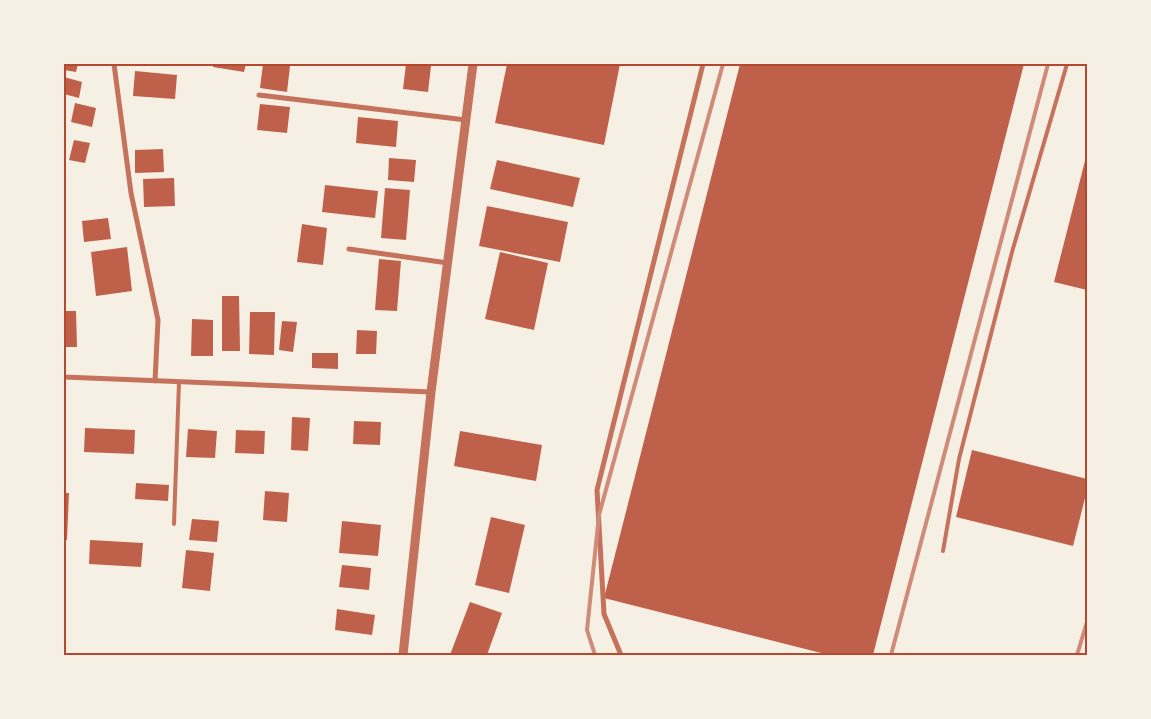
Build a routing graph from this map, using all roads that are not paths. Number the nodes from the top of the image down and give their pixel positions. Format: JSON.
{"nodes":[{"id":1,"x":114,"y":64,"type":"edge"},
{"id":2,"x":473,"y":64,"type":"edge"},
{"id":3,"x":703,"y":64,"type":"edge"},
{"id":4,"x":1067,"y":64,"type":"edge"},
{"id":5,"x":259,"y":95,"type":"dead end"},
{"id":6,"x":466,"y":120,"type":"junction"},
{"id":7,"x":349,"y":249,"type":"dead end"},
{"id":8,"x":448,"y":263,"type":"junction"},
{"id":9,"x":64,"y":378,"type":"edge"},
{"id":10,"x":155,"y":381,"type":"junction"},
{"id":11,"x":179,"y":382,"type":"junction"},
{"id":12,"x":431,"y":392,"type":"junction"},
{"id":13,"x":174,"y":524,"type":"dead end"},
{"id":14,"x":943,"y":551,"type":"dead end"},
{"id":15,"x":403,"y":655,"type":"edge"},
{"id":16,"x":621,"y":655,"type":"edge"}],
"edges":[{"from":1,"to":10,"type":"street"},
{"from":2,"to":6,"type":"street"},
{"from":3,"to":16,"type":"street"},
{"from":4,"to":14,"type":"lane"},
{"from":5,"to":6,"type":"street"},
{"from":6,"to":8,"type":"street"},
{"from":7,"to":8,"type":"street"},
{"from":8,"to":12,"type":"street"},
{"from":9,"to":10,"type":"street"},
{"from":10,"to":11,"type":"street"},
{"from":11,"to":12,"type":"street"},
{"from":11,"to":13,"type":"lane"},
{"from":12,"to":15,"type":"street"}]}
